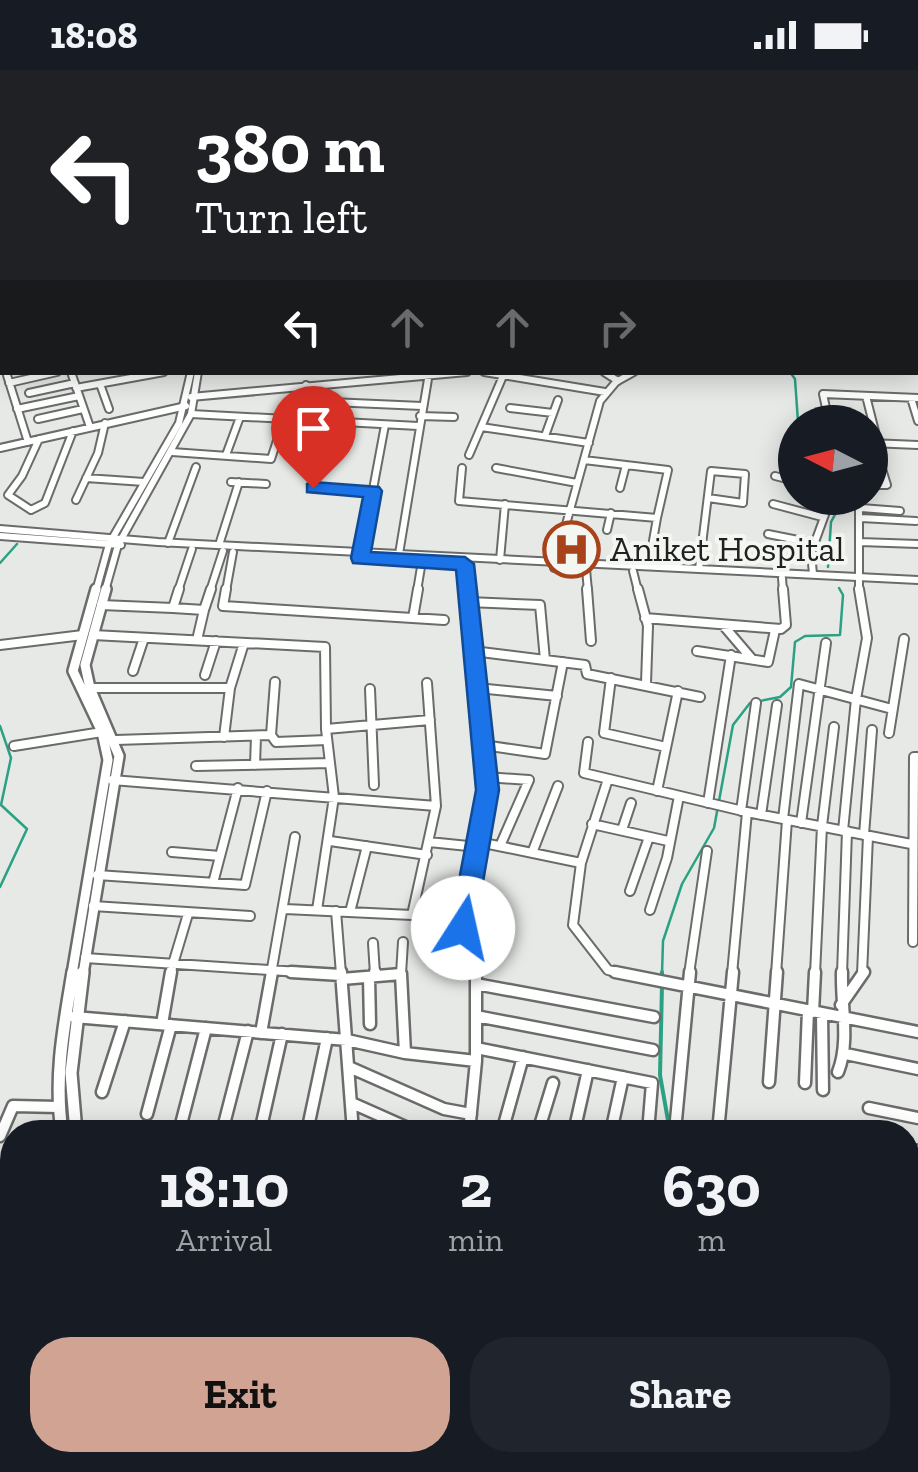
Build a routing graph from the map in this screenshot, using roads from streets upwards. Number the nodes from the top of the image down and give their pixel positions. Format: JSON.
{"nodes":[{"id":1,"x":35,"y":375,"type":"edge"},
{"id":2,"x":72,"y":375,"type":"edge"},
{"id":3,"x":141,"y":375,"type":"edge"},
{"id":4,"x":191,"y":375,"type":"edge"},
{"id":5,"x":197,"y":375,"type":"edge"},
{"id":6,"x":328,"y":375,"type":"edge"},
{"id":7,"x":407,"y":375,"type":"edge"},
{"id":8,"x":429,"y":375,"type":"edge"},
{"id":9,"x":508,"y":375,"type":"edge"},
{"id":10,"x":565,"y":375,"type":"edge"},
{"id":11,"x":609,"y":375,"type":"edge"},
{"id":12,"x":629,"y":375,"type":"edge"},
{"id":13,"x":5,"y":376,"type":"edge"},
{"id":14,"x":618,"y":381,"type":"junction"},
{"id":15,"x":332,"y":382,"type":"junction"},
{"id":16,"x":100,"y":384,"type":"junction"},
{"id":17,"x":306,"y":385,"type":"junction"},
{"id":18,"x":560,"y":385,"type":"junction"},
{"id":19,"x":77,"y":389,"type":"junction"},
{"id":20,"x":605,"y":392,"type":"junction"},
{"id":21,"x":29,"y":393,"type":"dead end"},
{"id":22,"x":866,"y":396,"type":"junction"},
{"id":23,"x":14,"y":397,"type":"junction"},
{"id":24,"x":915,"y":398,"type":"edge"},
{"id":25,"x":0,"y":400,"type":"edge"},
{"id":26,"x":558,"y":400,"type":"dead end"},
{"id":27,"x":190,"y":404,"type":"junction"},
{"id":28,"x":825,"y":405,"type":"edge"},
{"id":29,"x":868,"y":405,"type":"edge"},
{"id":30,"x":422,"y":406,"type":"junction"},
{"id":31,"x":83,"y":408,"type":"junction"},
{"id":32,"x":510,"y":408,"type":"dead end"},
{"id":33,"x":18,"y":409,"type":"junction"},
{"id":34,"x":109,"y":409,"type":"dead end"},
{"id":35,"x":553,"y":414,"type":"junction"},
{"id":36,"x":420,"y":416,"type":"junction"},
{"id":37,"x":240,"y":417,"type":"junction"},
{"id":38,"x":454,"y":417,"type":"dead end"},
{"id":39,"x":38,"y":419,"type":"dead end"},
{"id":40,"x":284,"y":420,"type":"junction"},
{"id":41,"x":918,"y":421,"type":"edge"},
{"id":42,"x":330,"y":422,"type":"junction"},
{"id":43,"x":105,"y":424,"type":"junction"},
{"id":44,"x":385,"y":426,"type":"junction"},
{"id":45,"x":418,"y":426,"type":"junction"},
{"id":46,"x":481,"y":426,"type":"junction"},
{"id":47,"x":90,"y":427,"type":"junction"},
{"id":48,"x":74,"y":431,"type":"junction"},
{"id":49,"x":545,"y":436,"type":"junction"},
{"id":50,"x":38,"y":439,"type":"junction"},
{"id":51,"x":28,"y":442,"type":"junction"},
{"id":52,"x":588,"y":443,"type":"junction"},
{"id":53,"x":888,"y":444,"type":"edge"},
{"id":54,"x":918,"y":445,"type":"edge"},
{"id":55,"x":0,"y":448,"type":"edge"},
{"id":56,"x":172,"y":452,"type":"junction"},
{"id":57,"x":469,"y":455,"type":"dead end"},
{"id":58,"x":226,"y":456,"type":"junction"},
{"id":59,"x":584,"y":460,"type":"junction"},
{"id":60,"x":626,"y":465,"type":"junction"},
{"id":61,"x":196,"y":467,"type":"dead end"},
{"id":62,"x":462,"y":468,"type":"dead end"},
{"id":63,"x":496,"y":468,"type":"dead end"},
{"id":64,"x":86,"y":478,"type":"junction"},
{"id":65,"x":144,"y":482,"type":"junction"},
{"id":66,"x":577,"y":483,"type":"junction"},
{"id":67,"x":266,"y":484,"type":"dead end"},
{"id":68,"x":620,"y":488,"type":"dead end"},
{"id":69,"x":373,"y":491,"type":"junction"},
{"id":70,"x":708,"y":498,"type":"junction"},
{"id":71,"x":76,"y":500,"type":"dead end"},
{"id":72,"x":505,"y":504,"type":"junction"},
{"id":73,"x":774,"y":504,"type":"dead end"},
{"id":74,"x":570,"y":508,"type":"junction"},
{"id":75,"x":31,"y":510,"type":"junction"},
{"id":76,"x":900,"y":511,"type":"dead end"},
{"id":77,"x":888,"y":512,"type":"edge"},
{"id":78,"x":611,"y":513,"type":"junction"},
{"id":79,"x":861,"y":515,"type":"edge"},
{"id":80,"x":875,"y":515,"type":"edge"},
{"id":81,"x":822,"y":517,"type":"joint"},
{"id":82,"x":657,"y":518,"type":"junction"},
{"id":83,"x":916,"y":521,"type":"edge"},
{"id":84,"x":608,"y":530,"type":"dead end"},
{"id":85,"x":22,"y":531,"type":"junction"},
{"id":86,"x":0,"y":533,"type":"edge"},
{"id":87,"x":768,"y":534,"type":"dead end"},
{"id":88,"x":115,"y":542,"type":"junction"},
{"id":89,"x":860,"y":542,"type":"junction"},
{"id":90,"x":168,"y":543,"type":"junction"},
{"id":91,"x":814,"y":543,"type":"junction"},
{"id":92,"x":918,"y":544,"type":"edge"},
{"id":93,"x":225,"y":549,"type":"junction"},
{"id":94,"x":192,"y":550,"type":"junction"},
{"id":95,"x":651,"y":552,"type":"dead end"},
{"id":96,"x":361,"y":556,"type":"junction"},
{"id":97,"x":398,"y":557,"type":"junction"},
{"id":98,"x":500,"y":560,"type":"junction"},
{"id":99,"x":422,"y":562,"type":"junction"},
{"id":100,"x":465,"y":564,"type":"junction"},
{"id":101,"x":555,"y":565,"type":"junction"},
{"id":102,"x":586,"y":569,"type":"junction"},
{"id":103,"x":699,"y":569,"type":"junction"},
{"id":104,"x":634,"y":572,"type":"junction"},
{"id":105,"x":813,"y":574,"type":"junction"},
{"id":106,"x":782,"y":578,"type":"junction"},
{"id":107,"x":858,"y":579,"type":"junction"},
{"id":108,"x":918,"y":582,"type":"edge"},
{"id":109,"x":468,"y":602,"type":"junction"},
{"id":110,"x":101,"y":605,"type":"junction"},
{"id":111,"x":172,"y":608,"type":"junction"},
{"id":112,"x":204,"y":610,"type":"junction"},
{"id":113,"x":413,"y":618,"type":"junction"},
{"id":114,"x":646,"y":618,"type":"junction"},
{"id":115,"x":444,"y":620,"type":"dead end"},
{"id":116,"x":723,"y":625,"type":"junction"},
{"id":117,"x":775,"y":630,"type":"junction"},
{"id":118,"x":88,"y":635,"type":"junction"},
{"id":119,"x":144,"y":638,"type":"junction"},
{"id":120,"x":904,"y":638,"type":"dead end"},
{"id":121,"x":197,"y":640,"type":"junction"},
{"id":122,"x":592,"y":640,"type":"dead end"},
{"id":123,"x":216,"y":642,"type":"junction"},
{"id":124,"x":244,"y":643,"type":"junction"},
{"id":125,"x":826,"y":643,"type":"dead end"},
{"id":126,"x":0,"y":644,"type":"edge"},
{"id":127,"x":84,"y":647,"type":"junction"},
{"id":128,"x":473,"y":651,"type":"junction"},
{"id":129,"x":697,"y":651,"type":"dead end"},
{"id":130,"x":731,"y":655,"type":"junction"},
{"id":131,"x":544,"y":660,"type":"junction"},
{"id":132,"x":752,"y":660,"type":"junction"},
{"id":133,"x":563,"y":662,"type":"junction"},
{"id":134,"x":133,"y":671,"type":"dead end"},
{"id":135,"x":205,"y":674,"type":"dead end"},
{"id":136,"x":611,"y":678,"type":"junction"},
{"id":137,"x":275,"y":682,"type":"dead end"},
{"id":138,"x":427,"y":683,"type":"dead end"},
{"id":139,"x":646,"y":683,"type":"junction"},
{"id":140,"x":90,"y":688,"type":"junction"},
{"id":141,"x":230,"y":688,"type":"junction"},
{"id":142,"x":477,"y":688,"type":"junction"},
{"id":143,"x":370,"y":689,"type":"dead end"},
{"id":144,"x":816,"y":689,"type":"junction"},
{"id":145,"x":678,"y":692,"type":"junction"},
{"id":146,"x":556,"y":696,"type":"junction"},
{"id":147,"x":700,"y":697,"type":"dead end"},
{"id":148,"x":856,"y":699,"type":"junction"},
{"id":149,"x":756,"y":703,"type":"dead end"},
{"id":150,"x":777,"y":704,"type":"dead end"},
{"id":151,"x":892,"y":709,"type":"junction"},
{"id":152,"x":430,"y":720,"type":"junction"},
{"id":153,"x":372,"y":725,"type":"junction"},
{"id":154,"x":834,"y":727,"type":"dead end"},
{"id":155,"x":326,"y":729,"type":"junction"},
{"id":156,"x":872,"y":730,"type":"dead end"},
{"id":157,"x":102,"y":732,"type":"junction"},
{"id":158,"x":889,"y":732,"type":"dead end"},
{"id":159,"x":256,"y":736,"type":"junction"},
{"id":160,"x":272,"y":736,"type":"junction"},
{"id":161,"x":224,"y":737,"type":"junction"},
{"id":162,"x":116,"y":740,"type":"junction"},
{"id":163,"x":328,"y":740,"type":"junction"},
{"id":164,"x":588,"y":742,"type":"dead end"},
{"id":165,"x":483,"y":745,"type":"junction"},
{"id":166,"x":14,"y":746,"type":"dead end"},
{"id":167,"x":666,"y":747,"type":"junction"},
{"id":168,"x":918,"y":758,"type":"edge"},
{"id":169,"x":330,"y":763,"type":"junction"},
{"id":170,"x":255,"y":765,"type":"junction"},
{"id":171,"x":196,"y":766,"type":"dead end"},
{"id":172,"x":486,"y":777,"type":"junction"},
{"id":173,"x":608,"y":778,"type":"junction"},
{"id":174,"x":110,"y":780,"type":"junction"},
{"id":175,"x":374,"y":785,"type":"dead end"},
{"id":176,"x":558,"y":786,"type":"dead end"},
{"id":177,"x":238,"y":788,"type":"junction"},
{"id":178,"x":268,"y":791,"type":"junction"},
{"id":179,"x":657,"y":791,"type":"junction"},
{"id":180,"x":678,"y":796,"type":"junction"},
{"id":181,"x":334,"y":797,"type":"junction"},
{"id":182,"x":631,"y":803,"type":"dead end"},
{"id":183,"x":713,"y":804,"type":"junction"},
{"id":184,"x":436,"y":806,"type":"junction"},
{"id":185,"x":744,"y":812,"type":"junction"},
{"id":186,"x":762,"y":815,"type":"junction"},
{"id":187,"x":785,"y":819,"type":"junction"},
{"id":188,"x":802,"y":822,"type":"junction"},
{"id":189,"x":592,"y":824,"type":"junction"},
{"id":190,"x":822,"y":826,"type":"junction"},
{"id":191,"x":622,"y":830,"type":"junction"},
{"id":192,"x":845,"y":831,"type":"junction"},
{"id":193,"x":866,"y":835,"type":"junction"},
{"id":194,"x":295,"y":837,"type":"dead end"},
{"id":195,"x":649,"y":837,"type":"junction"},
{"id":196,"x":330,"y":841,"type":"junction"},
{"id":197,"x":668,"y":841,"type":"junction"},
{"id":198,"x":429,"y":842,"type":"junction"},
{"id":199,"x":911,"y":844,"type":"junction"},
{"id":200,"x":478,"y":845,"type":"junction"},
{"id":201,"x":367,"y":846,"type":"junction"},
{"id":202,"x":500,"y":846,"type":"junction"},
{"id":203,"x":707,"y":851,"type":"dead end"},
{"id":204,"x":172,"y":852,"type":"dead end"},
{"id":205,"x":532,"y":852,"type":"junction"},
{"id":206,"x":426,"y":855,"type":"junction"},
{"id":207,"x":220,"y":856,"type":"junction"},
{"id":208,"x":582,"y":862,"type":"junction"},
{"id":209,"x":93,"y":875,"type":"junction"},
{"id":210,"x":213,"y":883,"type":"junction"},
{"id":211,"x":630,"y":891,"type":"dead end"},
{"id":212,"x":92,"y":906,"type":"junction"},
{"id":213,"x":285,"y":909,"type":"junction"},
{"id":214,"x":317,"y":910,"type":"junction"},
{"id":215,"x":650,"y":910,"type":"dead end"},
{"id":216,"x":336,"y":911,"type":"junction"},
{"id":217,"x":350,"y":912,"type":"junction"},
{"id":218,"x":188,"y":914,"type":"junction"},
{"id":219,"x":250,"y":916,"type":"dead end"},
{"id":220,"x":403,"y":942,"type":"dead end"},
{"id":221,"x":913,"y":942,"type":"dead end"},
{"id":222,"x":373,"y":943,"type":"dead end"},
{"id":223,"x":85,"y":958,"type":"junction"},
{"id":224,"x":172,"y":964,"type":"junction"},
{"id":225,"x":273,"y":971,"type":"junction"},
{"id":226,"x":401,"y":974,"type":"junction"},
{"id":227,"x":372,"y":976,"type":"junction"},
{"id":228,"x":342,"y":977,"type":"junction"},
{"id":229,"x":476,"y":984,"type":"junction"},
{"id":230,"x":687,"y":989,"type":"junction"},
{"id":231,"x":730,"y":996,"type":"junction"},
{"id":232,"x":774,"y":1005,"type":"junction"},
{"id":233,"x":841,"y":1006,"type":"junction"},
{"id":234,"x":814,"y":1012,"type":"junction"},
{"id":235,"x":65,"y":1016,"type":"junction"},
{"id":236,"x":476,"y":1016,"type":"junction"},
{"id":237,"x":654,"y":1017,"type":"dead end"},
{"id":238,"x":78,"y":1018,"type":"junction"},
{"id":239,"x":841,"y":1018,"type":"junction"},
{"id":240,"x":125,"y":1021,"type":"junction"},
{"id":241,"x":166,"y":1024,"type":"junction"},
{"id":242,"x":370,"y":1024,"type":"dead end"},
{"id":243,"x":206,"y":1028,"type":"junction"},
{"id":244,"x":248,"y":1032,"type":"junction"},
{"id":245,"x":261,"y":1032,"type":"junction"},
{"id":246,"x":918,"y":1032,"type":"edge"},
{"id":247,"x":282,"y":1034,"type":"junction"},
{"id":248,"x":327,"y":1038,"type":"junction"},
{"id":249,"x":348,"y":1040,"type":"junction"},
{"id":250,"x":476,"y":1048,"type":"junction"},
{"id":251,"x":653,"y":1050,"type":"dead end"},
{"id":252,"x":406,"y":1053,"type":"junction"},
{"id":253,"x":846,"y":1054,"type":"junction"},
{"id":254,"x":523,"y":1057,"type":"junction"},
{"id":255,"x":476,"y":1061,"type":"junction"},
{"id":256,"x":349,"y":1067,"type":"junction"},
{"id":257,"x":918,"y":1069,"type":"edge"},
{"id":258,"x":588,"y":1070,"type":"junction"},
{"id":259,"x":838,"y":1072,"type":"dead end"},
{"id":260,"x":623,"y":1077,"type":"junction"},
{"id":261,"x":770,"y":1082,"type":"dead end"},
{"id":262,"x":553,"y":1083,"type":"dead end"},
{"id":263,"x":804,"y":1083,"type":"dead end"},
{"id":264,"x":823,"y":1090,"type":"dead end"},
{"id":265,"x":102,"y":1092,"type":"dead end"},
{"id":266,"x":354,"y":1104,"type":"junction"},
{"id":267,"x":58,"y":1107,"type":"junction"},
{"id":268,"x":869,"y":1108,"type":"dead end"},
{"id":269,"x":4,"y":1110,"type":"edge"},
{"id":270,"x":147,"y":1114,"type":"dead end"},
{"id":271,"x":471,"y":1114,"type":"junction"},
{"id":272,"x":918,"y":1118,"type":"edge"},
{"id":273,"x":60,"y":1120,"type":"edge"},
{"id":274,"x":76,"y":1120,"type":"edge"},
{"id":275,"x":181,"y":1120,"type":"edge"},
{"id":276,"x":225,"y":1120,"type":"edge"},
{"id":277,"x":263,"y":1120,"type":"edge"},
{"id":278,"x":310,"y":1120,"type":"edge"},
{"id":279,"x":354,"y":1120,"type":"edge"},
{"id":280,"x":389,"y":1120,"type":"edge"},
{"id":281,"x":470,"y":1120,"type":"edge"},
{"id":282,"x":505,"y":1120,"type":"edge"},
{"id":283,"x":542,"y":1120,"type":"edge"},
{"id":284,"x":577,"y":1120,"type":"edge"},
{"id":285,"x":614,"y":1120,"type":"edge"},
{"id":286,"x":649,"y":1120,"type":"edge"},
{"id":287,"x":675,"y":1120,"type":"edge"},
{"id":288,"x":719,"y":1120,"type":"edge"}],
"edges":[{"from":1,"to":13,"type":"street"},
{"from":2,"to":19,"type":"street"},
{"from":3,"to":16,"type":"street"},
{"from":4,"to":27,"type":"street"},
{"from":5,"to":27,"type":"street"},
{"from":6,"to":15,"type":"street"},
{"from":7,"to":15,"type":"street"},
{"from":8,"to":30,"type":"street"},
{"from":9,"to":18,"type":"street"},
{"from":9,"to":46,"type":"street"},
{"from":10,"to":18,"type":"street"},
{"from":11,"to":14,"type":"street"},
{"from":12,"to":14,"type":"street"},
{"from":13,"to":23,"type":"street"},
{"from":14,"to":20,"type":"street"},
{"from":15,"to":17,"type":"street"},
{"from":16,"to":19,"type":"street"},
{"from":16,"to":34,"type":"street"},
{"from":17,"to":27,"type":"street"},
{"from":17,"to":30,"type":"street"},
{"from":18,"to":20,"type":"street"},
{"from":19,"to":21,"type":"street"},
{"from":19,"to":31,"type":"street"},
{"from":19,"to":33,"type":"street"},
{"from":20,"to":52,"type":"street"},
{"from":22,"to":24,"type":"street"},
{"from":22,"to":28,"type":"street"},
{"from":22,"to":29,"type":"street"},
{"from":23,"to":25,"type":"street"},
{"from":23,"to":33,"type":"street"},
{"from":24,"to":41,"type":"street"},
{"from":26,"to":35,"type":"street"},
{"from":27,"to":37,"type":"street"},
{"from":27,"to":43,"type":"street"},
{"from":27,"to":56,"type":"street"},
{"from":27,"to":65,"type":"street"},
{"from":30,"to":36,"type":"street"},
{"from":31,"to":39,"type":"street"},
{"from":31,"to":47,"type":"street"},
{"from":32,"to":35,"type":"street"},
{"from":33,"to":51,"type":"street"},
{"from":35,"to":49,"type":"street"},
{"from":36,"to":38,"type":"street"},
{"from":36,"to":45,"type":"street"},
{"from":37,"to":40,"type":"street"},
{"from":37,"to":58,"type":"street"},
{"from":40,"to":42,"type":"street"},
{"from":40,"to":58,"type":"street"},
{"from":42,"to":44,"type":"street"},
{"from":42,"to":69,"type":"street"},
{"from":43,"to":47,"type":"street"},
{"from":43,"to":64,"type":"street"},
{"from":44,"to":45,"type":"street"},
{"from":44,"to":69,"type":"street"},
{"from":45,"to":97,"type":"street"},
{"from":46,"to":49,"type":"street"},
{"from":46,"to":57,"type":"street"},
{"from":47,"to":48,"type":"street"},
{"from":48,"to":50,"type":"street"},
{"from":48,"to":75,"type":"street"},
{"from":49,"to":52,"type":"street"},
{"from":50,"to":51,"type":"street"},
{"from":50,"to":75,"type":"street"},
{"from":51,"to":55,"type":"street"},
{"from":52,"to":59,"type":"street"},
{"from":53,"to":54,"type":"street"},
{"from":56,"to":58,"type":"street"},
{"from":56,"to":88,"type":"street"},
{"from":59,"to":60,"type":"street"},
{"from":59,"to":66,"type":"street"},
{"from":60,"to":68,"type":"street"},
{"from":60,"to":82,"type":"street"},
{"from":61,"to":90,"type":"street"},
{"from":62,"to":72,"type":"street"},
{"from":63,"to":66,"type":"street"},
{"from":64,"to":65,"type":"street"},
{"from":64,"to":71,"type":"street"},
{"from":65,"to":88,"type":"street"},
{"from":66,"to":74,"type":"street"},
{"from":67,"to":93,"type":"street"},
{"from":69,"to":96,"type":"street"},
{"from":70,"to":70,"type":"street"},
{"from":70,"to":103,"type":"street"},
{"from":72,"to":74,"type":"street"},
{"from":72,"to":98,"type":"street"},
{"from":73,"to":81,"type":"street"},
{"from":74,"to":78,"type":"street"},
{"from":74,"to":101,"type":"street"},
{"from":75,"to":85,"type":"street"},
{"from":76,"to":77,"type":"street"},
{"from":78,"to":82,"type":"street"},
{"from":78,"to":84,"type":"street"},
{"from":79,"to":89,"type":"street"},
{"from":80,"to":83,"type":"street"},
{"from":81,"to":91,"type":"street"},
{"from":82,"to":95,"type":"street"},
{"from":85,"to":86,"type":"street"},
{"from":85,"to":88,"type":"street"},
{"from":86,"to":88,"type":"street"},
{"from":87,"to":91,"type":"street"},
{"from":88,"to":90,"type":"street"},
{"from":88,"to":94,"type":"street"},
{"from":88,"to":110,"type":"street"},
{"from":88,"to":118,"type":"street"},
{"from":89,"to":92,"type":"street"},
{"from":89,"to":107,"type":"street"},
{"from":90,"to":93,"type":"street"},
{"from":91,"to":105,"type":"street"},
{"from":93,"to":94,"type":"street"},
{"from":93,"to":96,"type":"street"},
{"from":93,"to":96,"type":"street"},
{"from":93,"to":112,"type":"street"},
{"from":93,"to":113,"type":"street"},
{"from":94,"to":111,"type":"street"},
{"from":96,"to":97,"type":"street"},
{"from":97,"to":98,"type":"street"},
{"from":97,"to":99,"type":"street"},
{"from":98,"to":101,"type":"street"},
{"from":99,"to":100,"type":"street"},
{"from":99,"to":113,"type":"street"},
{"from":100,"to":101,"type":"street"},
{"from":100,"to":109,"type":"street"},
{"from":101,"to":102,"type":"street"},
{"from":101,"to":103,"type":"street"},
{"from":102,"to":104,"type":"street"},
{"from":102,"to":122,"type":"street"},
{"from":103,"to":105,"type":"street"},
{"from":104,"to":106,"type":"street"},
{"from":104,"to":114,"type":"street"},
{"from":105,"to":107,"type":"street"},
{"from":106,"to":107,"type":"street"},
{"from":106,"to":117,"type":"street"},
{"from":107,"to":108,"type":"street"},
{"from":107,"to":148,"type":"street"},
{"from":109,"to":128,"type":"street"},
{"from":109,"to":131,"type":"street"},
{"from":110,"to":111,"type":"street"},
{"from":110,"to":118,"type":"street"},
{"from":111,"to":112,"type":"street"},
{"from":112,"to":121,"type":"street"},
{"from":113,"to":115,"type":"street"},
{"from":114,"to":116,"type":"street"},
{"from":114,"to":139,"type":"street"},
{"from":116,"to":117,"type":"street"},
{"from":116,"to":132,"type":"street"},
{"from":117,"to":132,"type":"street"},
{"from":118,"to":119,"type":"street"},
{"from":118,"to":126,"type":"street"},
{"from":118,"to":127,"type":"street"},
{"from":119,"to":121,"type":"street"},
{"from":119,"to":134,"type":"street"},
{"from":120,"to":151,"type":"street"},
{"from":121,"to":123,"type":"street"},
{"from":123,"to":124,"type":"street"},
{"from":123,"to":135,"type":"street"},
{"from":124,"to":141,"type":"street"},
{"from":124,"to":155,"type":"street"},
{"from":125,"to":144,"type":"street"},
{"from":127,"to":140,"type":"street"},
{"from":127,"to":157,"type":"street"},
{"from":128,"to":131,"type":"street"},
{"from":128,"to":142,"type":"street"},
{"from":129,"to":130,"type":"street"},
{"from":130,"to":132,"type":"street"},
{"from":130,"to":183,"type":"street"},
{"from":131,"to":133,"type":"street"},
{"from":133,"to":136,"type":"street"},
{"from":133,"to":146,"type":"street"},
{"from":136,"to":139,"type":"street"},
{"from":136,"to":167,"type":"street"},
{"from":137,"to":160,"type":"street"},
{"from":138,"to":152,"type":"street"},
{"from":139,"to":145,"type":"street"},
{"from":140,"to":141,"type":"street"},
{"from":140,"to":162,"type":"street"},
{"from":141,"to":161,"type":"street"},
{"from":142,"to":146,"type":"street"},
{"from":142,"to":165,"type":"street"},
{"from":143,"to":153,"type":"street"},
{"from":144,"to":148,"type":"street"},
{"from":144,"to":187,"type":"street"},
{"from":144,"to":188,"type":"street"},
{"from":145,"to":147,"type":"street"},
{"from":145,"to":167,"type":"street"},
{"from":146,"to":165,"type":"street"},
{"from":148,"to":151,"type":"street"},
{"from":148,"to":192,"type":"street"},
{"from":149,"to":185,"type":"street"},
{"from":150,"to":186,"type":"street"},
{"from":151,"to":158,"type":"street"},
{"from":152,"to":153,"type":"street"},
{"from":152,"to":184,"type":"street"},
{"from":153,"to":155,"type":"street"},
{"from":153,"to":175,"type":"street"},
{"from":154,"to":190,"type":"street"},
{"from":155,"to":163,"type":"street"},
{"from":156,"to":193,"type":"street"},
{"from":157,"to":166,"type":"street"},
{"from":157,"to":174,"type":"street"},
{"from":159,"to":160,"type":"street"},
{"from":159,"to":161,"type":"street"},
{"from":159,"to":170,"type":"street"},
{"from":160,"to":163,"type":"street"},
{"from":161,"to":162,"type":"street"},
{"from":162,"to":174,"type":"street"},
{"from":163,"to":169,"type":"street"},
{"from":164,"to":173,"type":"street"},
{"from":165,"to":172,"type":"street"},
{"from":167,"to":179,"type":"street"},
{"from":168,"to":199,"type":"street"},
{"from":169,"to":170,"type":"street"},
{"from":169,"to":181,"type":"street"},
{"from":170,"to":171,"type":"street"},
{"from":172,"to":200,"type":"street"},
{"from":172,"to":202,"type":"street"},
{"from":173,"to":179,"type":"street"},
{"from":173,"to":189,"type":"street"},
{"from":174,"to":177,"type":"street"},
{"from":174,"to":209,"type":"street"},
{"from":176,"to":205,"type":"street"},
{"from":177,"to":178,"type":"street"},
{"from":177,"to":207,"type":"street"},
{"from":178,"to":181,"type":"street"},
{"from":178,"to":210,"type":"street"},
{"from":179,"to":180,"type":"street"},
{"from":180,"to":183,"type":"street"},
{"from":180,"to":197,"type":"street"},
{"from":181,"to":184,"type":"street"},
{"from":181,"to":196,"type":"street"},
{"from":182,"to":191,"type":"street"},
{"from":183,"to":185,"type":"street"},
{"from":184,"to":198,"type":"street"},
{"from":185,"to":186,"type":"street"},
{"from":185,"to":231,"type":"street"},
{"from":186,"to":187,"type":"street"},
{"from":187,"to":188,"type":"street"},
{"from":187,"to":232,"type":"street"},
{"from":188,"to":190,"type":"street"},
{"from":189,"to":191,"type":"street"},
{"from":189,"to":208,"type":"street"},
{"from":190,"to":192,"type":"street"},
{"from":190,"to":234,"type":"street"},
{"from":191,"to":195,"type":"street"},
{"from":192,"to":193,"type":"street"},
{"from":192,"to":233,"type":"street"},
{"from":193,"to":199,"type":"street"},
{"from":193,"to":233,"type":"street"},
{"from":194,"to":213,"type":"street"},
{"from":195,"to":197,"type":"street"},
{"from":195,"to":211,"type":"street"},
{"from":196,"to":201,"type":"street"},
{"from":196,"to":214,"type":"street"},
{"from":197,"to":215,"type":"street"},
{"from":198,"to":200,"type":"street"},
{"from":198,"to":206,"type":"street"},
{"from":199,"to":221,"type":"street"},
{"from":200,"to":202,"type":"street"},
{"from":200,"to":229,"type":"street"},
{"from":201,"to":206,"type":"street"},
{"from":201,"to":217,"type":"street"},
{"from":202,"to":205,"type":"street"},
{"from":203,"to":230,"type":"street"},
{"from":204,"to":207,"type":"street"},
{"from":205,"to":208,"type":"street"},
{"from":206,"to":217,"type":"street"},
{"from":207,"to":210,"type":"street"},
{"from":208,"to":230,"type":"street"},
{"from":209,"to":210,"type":"street"},
{"from":209,"to":212,"type":"street"},
{"from":209,"to":235,"type":"street"},
{"from":212,"to":218,"type":"street"},
{"from":212,"to":223,"type":"street"},
{"from":213,"to":214,"type":"street"},
{"from":213,"to":225,"type":"street"},
{"from":214,"to":216,"type":"street"},
{"from":216,"to":217,"type":"street"},
{"from":216,"to":228,"type":"street"},
{"from":218,"to":219,"type":"street"},
{"from":218,"to":224,"type":"street"},
{"from":220,"to":226,"type":"street"},
{"from":222,"to":227,"type":"street"},
{"from":223,"to":224,"type":"street"},
{"from":223,"to":238,"type":"street"},
{"from":224,"to":225,"type":"street"},
{"from":224,"to":241,"type":"street"},
{"from":225,"to":228,"type":"street"},
{"from":225,"to":245,"type":"street"},
{"from":226,"to":227,"type":"street"},
{"from":226,"to":252,"type":"street"},
{"from":227,"to":228,"type":"street"},
{"from":227,"to":242,"type":"street"},
{"from":228,"to":249,"type":"street"},
{"from":229,"to":236,"type":"street"},
{"from":229,"to":237,"type":"street"},
{"from":230,"to":231,"type":"street"},
{"from":230,"to":287,"type":"street"},
{"from":231,"to":232,"type":"street"},
{"from":231,"to":288,"type":"street"},
{"from":232,"to":234,"type":"street"},
{"from":232,"to":261,"type":"street"},
{"from":233,"to":239,"type":"street"},
{"from":234,"to":239,"type":"street"},
{"from":234,"to":263,"type":"street"},
{"from":234,"to":264,"type":"street"},
{"from":235,"to":238,"type":"street"},
{"from":235,"to":267,"type":"street"},
{"from":236,"to":250,"type":"street"},
{"from":236,"to":251,"type":"street"},
{"from":238,"to":240,"type":"street"},
{"from":238,"to":274,"type":"street"},
{"from":239,"to":246,"type":"street"},
{"from":239,"to":253,"type":"street"},
{"from":240,"to":241,"type":"street"},
{"from":240,"to":265,"type":"street"},
{"from":241,"to":243,"type":"street"},
{"from":241,"to":270,"type":"street"},
{"from":243,"to":244,"type":"street"},
{"from":243,"to":275,"type":"street"},
{"from":244,"to":245,"type":"street"},
{"from":244,"to":276,"type":"street"},
{"from":245,"to":247,"type":"street"},
{"from":247,"to":248,"type":"street"},
{"from":247,"to":277,"type":"street"},
{"from":248,"to":249,"type":"street"},
{"from":248,"to":278,"type":"street"},
{"from":249,"to":252,"type":"street"},
{"from":249,"to":256,"type":"street"},
{"from":250,"to":254,"type":"street"},
{"from":250,"to":255,"type":"street"},
{"from":252,"to":255,"type":"street"},
{"from":253,"to":257,"type":"street"},
{"from":253,"to":259,"type":"street"},
{"from":254,"to":258,"type":"street"},
{"from":254,"to":282,"type":"street"},
{"from":255,"to":271,"type":"street"},
{"from":256,"to":266,"type":"street"},
{"from":256,"to":271,"type":"street"},
{"from":258,"to":260,"type":"street"},
{"from":258,"to":284,"type":"street"},
{"from":260,"to":285,"type":"street"},
{"from":260,"to":286,"type":"street"},
{"from":262,"to":283,"type":"street"},
{"from":266,"to":279,"type":"street"},
{"from":266,"to":280,"type":"street"},
{"from":267,"to":269,"type":"street"},
{"from":267,"to":273,"type":"street"},
{"from":268,"to":272,"type":"street"},
{"from":271,"to":281,"type":"street"}]}
